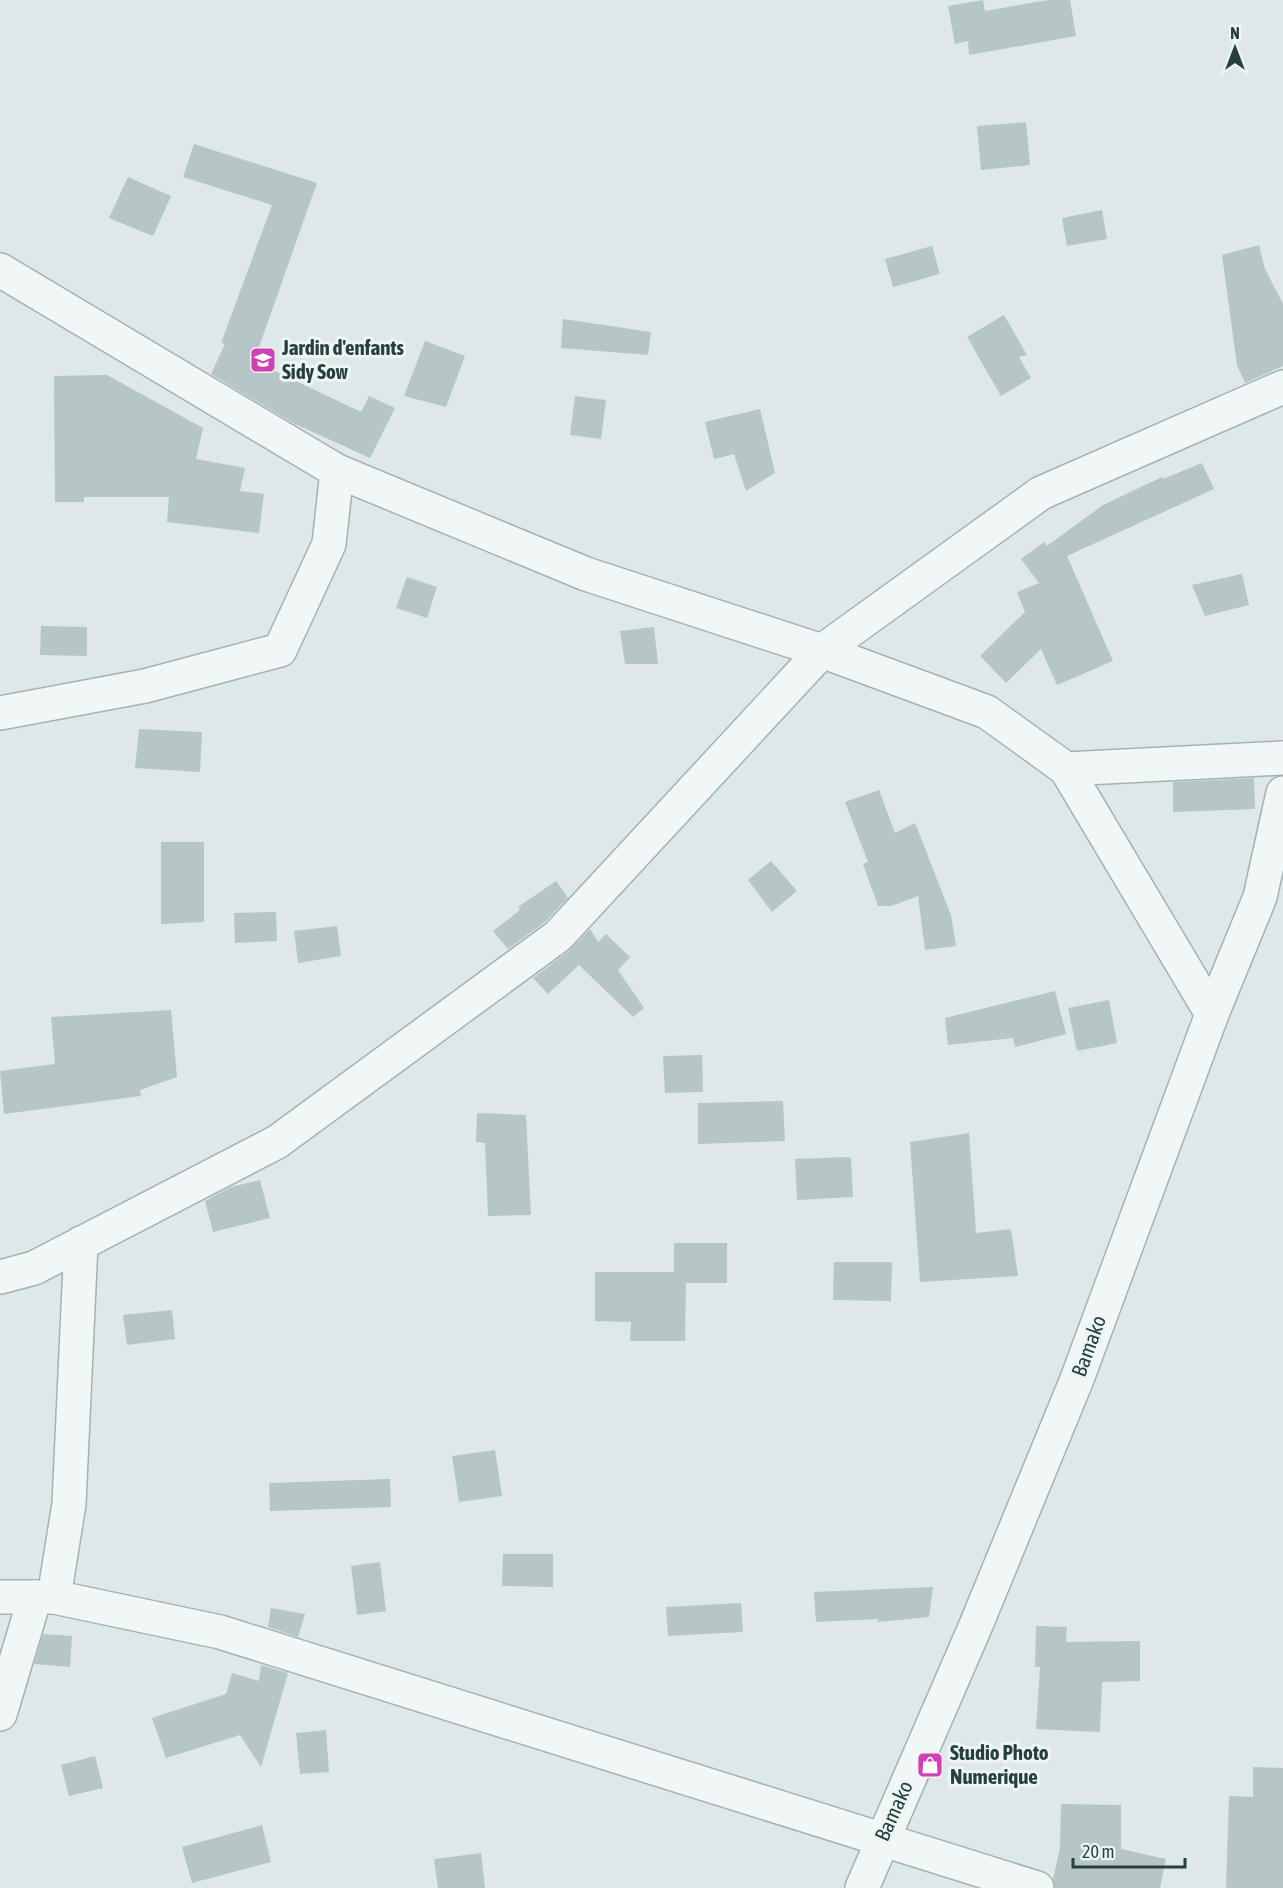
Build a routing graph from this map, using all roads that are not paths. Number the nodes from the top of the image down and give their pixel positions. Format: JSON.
{"nodes":[{"id":1,"x":0,"y":270,"type":"edge"},
{"id":2,"x":1283,"y":387,"type":"edge"},
{"id":3,"x":337,"y":471,"type":"junction"},
{"id":4,"x":822,"y":651,"type":"junction"},
{"id":5,"x":0,"y":713,"type":"edge"},
{"id":6,"x":1283,"y":758,"type":"edge"},
{"id":7,"x":1066,"y":769,"type":"junction"},
{"id":8,"x":1283,"y":793,"type":"edge"},
{"id":9,"x":1212,"y":1014,"type":"junction"},
{"id":10,"x":81,"y":1243,"type":"junction"},
{"id":11,"x":0,"y":1276,"type":"edge"},
{"id":12,"x":0,"y":1597,"type":"edge"},
{"id":13,"x":44,"y":1597,"type":"junction"},
{"id":14,"x":0,"y":1714,"type":"edge"},
{"id":15,"x":881,"y":1840,"type":"junction"},
{"id":16,"x":862,"y":1888,"type":"edge"},
{"id":17,"x":1037,"y":1888,"type":"edge"}],
"edges":[{"from":1,"to":3,"type":"street"},
{"from":2,"to":4,"type":"street"},
{"from":3,"to":4,"type":"street"},
{"from":3,"to":5,"type":"street"},
{"from":4,"to":7,"type":"street"},
{"from":4,"to":10,"type":"street"},
{"from":6,"to":7,"type":"street"},
{"from":7,"to":9,"type":"street"},
{"from":8,"to":9,"type":"street","name":"Bamako"},
{"from":9,"to":15,"type":"street","name":"Bamako"},
{"from":10,"to":11,"type":"street"},
{"from":10,"to":13,"type":"street"},
{"from":12,"to":13,"type":"street"},
{"from":13,"to":14,"type":"street"},
{"from":13,"to":15,"type":"street"},
{"from":15,"to":16,"type":"street","name":"Bamako"},
{"from":15,"to":17,"type":"street"}]}
